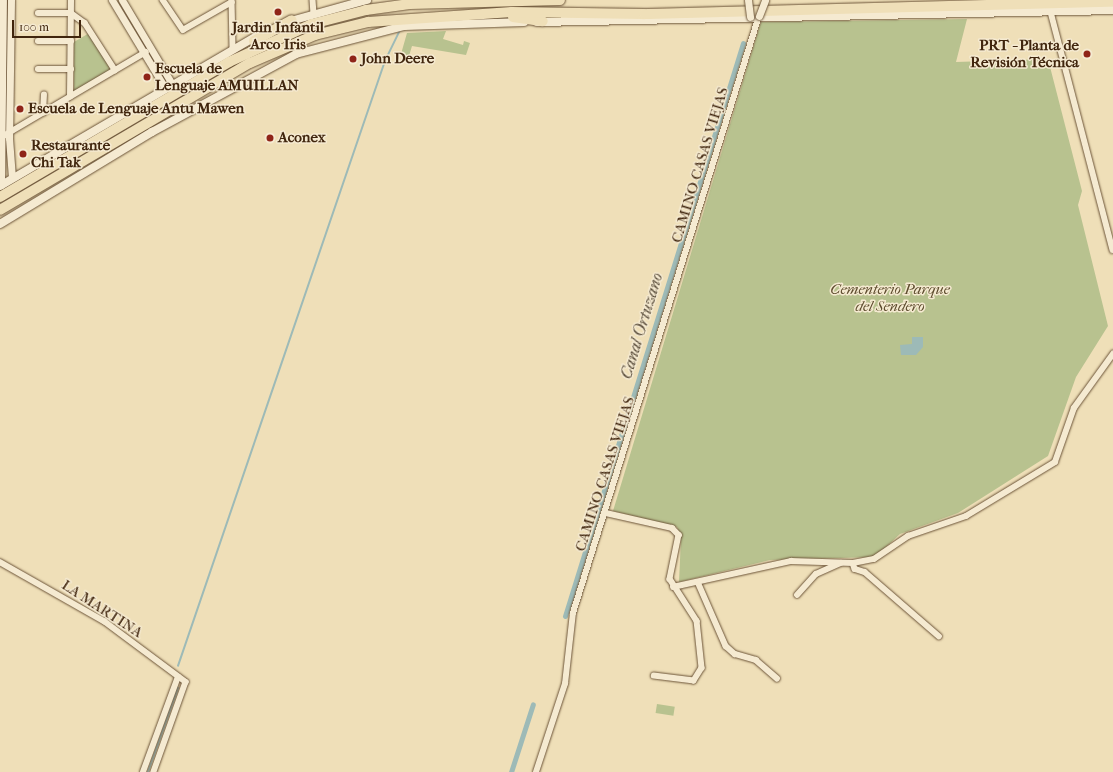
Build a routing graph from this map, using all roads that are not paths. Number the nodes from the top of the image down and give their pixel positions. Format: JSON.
{"nodes":[{"id":1,"x":3,"y":0,"type":"edge"},
{"id":2,"x":11,"y":0,"type":"edge"},
{"id":3,"x":71,"y":0,"type":"edge"},
{"id":4,"x":112,"y":0,"type":"edge"},
{"id":5,"x":122,"y":0,"type":"edge"},
{"id":6,"x":163,"y":0,"type":"edge"},
{"id":7,"x":313,"y":0,"type":"edge"},
{"id":8,"x":367,"y":0,"type":"edge"},
{"id":9,"x":520,"y":0,"type":"edge"},
{"id":10,"x":560,"y":0,"type":"edge"},
{"id":11,"x":748,"y":0,"type":"edge"},
{"id":12,"x":232,"y":1,"type":"edge"},
{"id":13,"x":763,"y":2,"type":"edge"},
{"id":14,"x":1113,"y":2,"type":"edge"},
{"id":15,"x":1113,"y":10,"type":"edge"},
{"id":16,"x":1051,"y":12,"type":"junction"},
{"id":17,"x":38,"y":13,"type":"dead end"},
{"id":18,"x":71,"y":13,"type":"junction"},
{"id":19,"x":314,"y":14,"type":"junction"},
{"id":20,"x":480,"y":14,"type":"junction"},
{"id":21,"x":755,"y":19,"type":"junction"},
{"id":22,"x":292,"y":20,"type":"junction"},
{"id":23,"x":543,"y":21,"type":"junction"},
{"id":24,"x":38,"y":41,"type":"dead end"},
{"id":25,"x":71,"y":41,"type":"junction"},
{"id":26,"x":233,"y":48,"type":"junction"},
{"id":27,"x":148,"y":51,"type":"junction"},
{"id":28,"x":38,"y":68,"type":"dead end"},
{"id":29,"x":70,"y":69,"type":"junction"},
{"id":30,"x":115,"y":70,"type":"junction"},
{"id":31,"x":207,"y":75,"type":"junction"},
{"id":32,"x":168,"y":86,"type":"junction"},
{"id":33,"x":44,"y":95,"type":"dead end"},
{"id":34,"x":70,"y":97,"type":"junction"},
{"id":35,"x":4,"y":103,"type":"edge"},
{"id":36,"x":43,"y":113,"type":"junction"},
{"id":37,"x":4,"y":135,"type":"edge"},
{"id":38,"x":12,"y":178,"type":"junction"},
{"id":39,"x":1,"y":185,"type":"edge"},
{"id":40,"x":0,"y":197,"type":"edge"},
{"id":41,"x":0,"y":210,"type":"edge"},
{"id":42,"x":0,"y":224,"type":"edge"},
{"id":43,"x":1113,"y":250,"type":"edge"},
{"id":44,"x":1113,"y":354,"type":"edge"},
{"id":45,"x":606,"y":513,"type":"junction"},
{"id":46,"x":0,"y":562,"type":"edge"},
{"id":47,"x":843,"y":563,"type":"junction"},
{"id":48,"x":853,"y":563,"type":"junction"},
{"id":49,"x":698,"y":582,"type":"junction"},
{"id":50,"x":673,"y":587,"type":"junction"},
{"id":51,"x":797,"y":595,"type":"dead end"},
{"id":52,"x":939,"y":636,"type":"dead end"},
{"id":53,"x":654,"y":676,"type":"dead end"},
{"id":54,"x":178,"y":677,"type":"junction"},
{"id":55,"x":777,"y":678,"type":"dead end"},
{"id":56,"x":151,"y":767,"type":"edge"},
{"id":57,"x":143,"y":772,"type":"edge"},
{"id":58,"x":536,"y":772,"type":"edge"}],
"edges":[{"from":1,"to":35,"type":"street"},
{"from":2,"to":35,"type":"street"},
{"from":3,"to":18,"type":"street"},
{"from":4,"to":27,"type":"street"},
{"from":5,"to":27,"type":"street"},
{"from":6,"to":12,"type":"street"},
{"from":7,"to":19,"type":"street"},
{"from":8,"to":19,"type":"main road"},
{"from":9,"to":10,"type":"highway"},
{"from":9,"to":31,"type":"highway"},
{"from":11,"to":21,"type":"street","bridge":true},
{"from":12,"to":26,"type":"street"},
{"from":13,"to":21,"type":"street","bridge":true},
{"from":14,"to":20,"type":"highway"},
{"from":15,"to":16,"type":"main road"},
{"from":16,"to":21,"type":"main road"},
{"from":16,"to":43,"type":"street"},
{"from":17,"to":18,"type":"street"},
{"from":18,"to":25,"type":"street"},
{"from":18,"to":30,"type":"street"},
{"from":19,"to":22,"type":"main road"},
{"from":20,"to":23,"type":"highway"},
{"from":20,"to":41,"type":"highway"},
{"from":21,"to":23,"type":"main road"},
{"from":21,"to":45,"type":"street","name":"CAMINO CASAS VIEJAS"},
{"from":22,"to":26,"type":"main road"},
{"from":22,"to":31,"type":"highway"},
{"from":23,"to":42,"type":"main road"},
{"from":24,"to":25,"type":"street"},
{"from":25,"to":29,"type":"street"},
{"from":26,"to":32,"type":"main road"},
{"from":27,"to":30,"type":"street"},
{"from":27,"to":32,"type":"street"},
{"from":28,"to":29,"type":"street"},
{"from":29,"to":34,"type":"street"},
{"from":30,"to":34,"type":"street"},
{"from":31,"to":40,"type":"highway"},
{"from":32,"to":38,"type":"main road"},
{"from":33,"to":36,"type":"street"},
{"from":34,"to":36,"type":"street"},
{"from":35,"to":37,"type":"street"},
{"from":36,"to":37,"type":"street"},
{"from":37,"to":38,"type":"street"},
{"from":37,"to":39,"type":"street"},
{"from":38,"to":39,"type":"main road"},
{"from":44,"to":48,"type":"street"},
{"from":45,"to":50,"type":"street"},
{"from":45,"to":58,"type":"street","name":"CAMINO CASAS VIEJAS"},
{"from":46,"to":54,"type":"street","name":"LA MARTINA"},
{"from":47,"to":48,"type":"street"},
{"from":47,"to":49,"type":"street"},
{"from":47,"to":51,"type":"street"},
{"from":48,"to":52,"type":"street"},
{"from":49,"to":50,"type":"street"},
{"from":49,"to":55,"type":"street"},
{"from":50,"to":53,"type":"street"},
{"from":54,"to":56,"type":"street"},
{"from":54,"to":56,"type":"street","name":"LA MARTINA"},
{"from":56,"to":57,"type":"street"}]}
